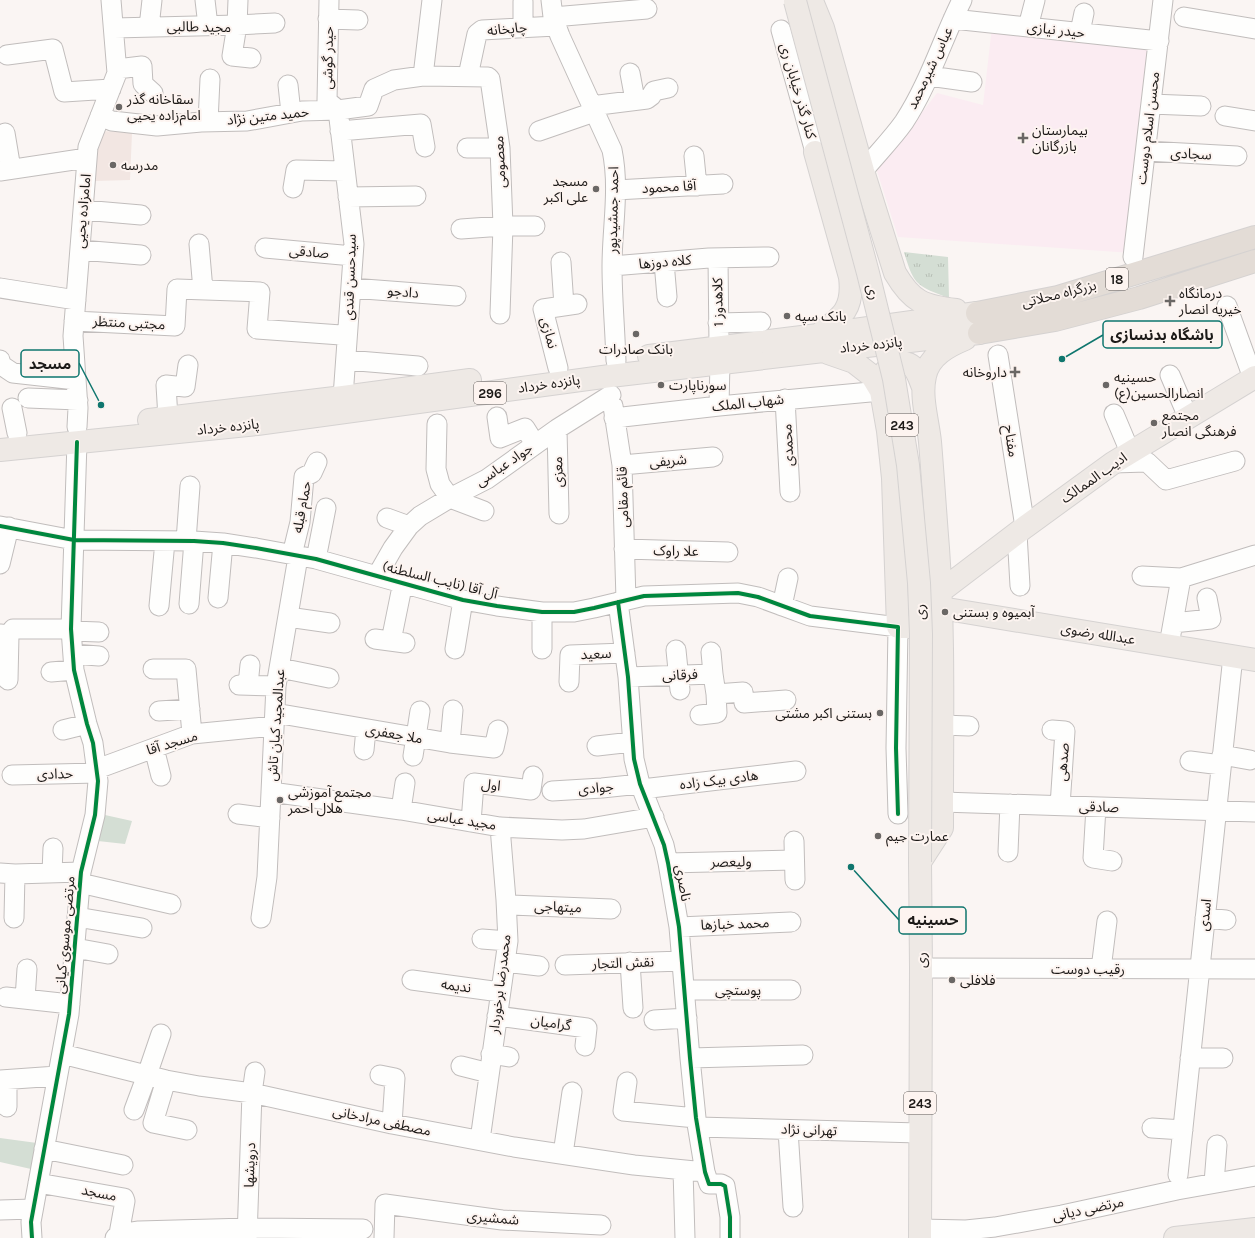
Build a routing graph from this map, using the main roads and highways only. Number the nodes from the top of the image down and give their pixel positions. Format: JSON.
{"nodes":[{"id":1,"x":800,"y":0,"type":"edge"},
{"id":2,"x":815,"y":152,"type":"road end"},
{"id":3,"x":1255,"y":237,"type":"edge"},
{"id":4,"x":1175,"y":261,"type":"junction"},
{"id":5,"x":1255,"y":261,"type":"edge"},
{"id":6,"x":1182,"y":285,"type":"junction"},
{"id":7,"x":978,"y":323,"type":"junction"},
{"id":8,"x":819,"y":343,"type":"junction"},
{"id":9,"x":612,"y":377,"type":"junction"},
{"id":10,"x":1254,"y":377,"type":"edge"},
{"id":11,"x":922,"y":387,"type":"junction"},
{"id":12,"x":881,"y":391,"type":"junction"},
{"id":13,"x":274,"y":414,"type":"junction"},
{"id":14,"x":8,"y":434,"type":"edge"},
{"id":15,"x":77,"y":435,"type":"junction"},
{"id":16,"x":0,"y":450,"type":"edge"},
{"id":17,"x":941,"y":600,"type":"junction"},
{"id":18,"x":1255,"y":660,"type":"edge"},
{"id":19,"x":920,"y":862,"type":"junction"},
{"id":20,"x":1255,"y":1229,"type":"edge"},
{"id":21,"x":922,"y":1235,"type":"edge"},
{"id":22,"x":1175,"y":1238,"type":"edge"}],
"edges":[{"from":1,"to":7,"type":"main road"},
{"from":1,"to":19,"type":"main road","name":"ری","number":"243","bridge":true},
{"from":2,"to":8,"type":"main road"},
{"from":3,"to":4,"type":"highway","name":"بزرگراه محلاتی","number":"18"},
{"from":4,"to":6,"type":"highway"},
{"from":4,"to":7,"type":"highway","name":"بزرگراه محلاتی","number":"18"},
{"from":5,"to":6,"type":"highway","name":"بزرگراه محلاتی","number":"18"},
{"from":6,"to":7,"type":"highway","name":"بزرگراه محلاتی","number":"18"},
{"from":7,"to":8,"type":"main road","name":"پانزده خرداد","number":"296"},
{"from":7,"to":11,"type":"main road"},
{"from":8,"to":9,"type":"main road","name":"پانزده خرداد","number":"296"},
{"from":8,"to":12,"type":"main road"},
{"from":9,"to":13,"type":"main road","name":"پانزده خرداد","number":"296"},
{"from":9,"to":13,"type":"main road","name":"پانزده خرداد","number":"296"},
{"from":10,"to":17,"type":"main road","name":"ادیب الممالک"},
{"from":11,"to":12,"type":"main road"},
{"from":11,"to":17,"type":"main road"},
{"from":12,"to":17,"type":"main road","name":"ادیب الممالک"},
{"from":13,"to":15,"type":"main road","name":"پانزده خرداد","number":"296"},
{"from":13,"to":15,"type":"main road","name":"پانزده خرداد","number":"296"},
{"from":14,"to":15,"type":"main road","name":"پانزده خرداد","number":"296"},
{"from":15,"to":16,"type":"main road","name":"پانزده خرداد","number":"296"},
{"from":17,"to":18,"type":"main road","name":"عبدالله رضوی"},
{"from":17,"to":19,"type":"main road"},
{"from":19,"to":21,"type":"main road","name":"ری","number":"243"},
{"from":20,"to":22,"type":"main road"}]}
